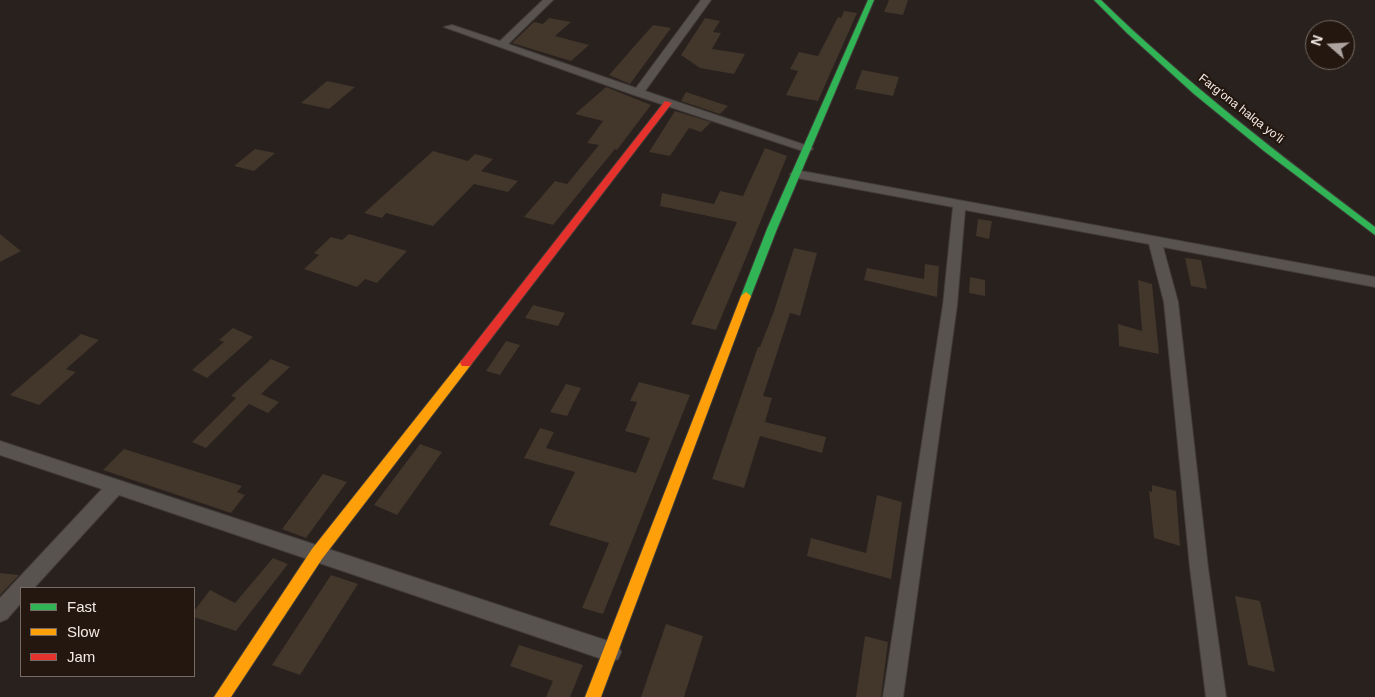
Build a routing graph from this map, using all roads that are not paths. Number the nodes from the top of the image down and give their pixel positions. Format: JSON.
{"nodes":[{"id":1,"x":548,"y":0,"type":"edge"},
{"id":2,"x":706,"y":0,"type":"edge"},
{"id":3,"x":871,"y":0,"type":"edge"},
{"id":4,"x":1097,"y":0,"type":"edge"},
{"id":5,"x":1112,"y":0,"type":"edge"},
{"id":6,"x":449,"y":26,"type":"dead end"},
{"id":7,"x":502,"y":45,"type":"junction"},
{"id":8,"x":638,"y":93,"type":"junction"},
{"id":9,"x":668,"y":104,"type":"junction"},
{"id":10,"x":1251,"y":121,"type":"dead end"},
{"id":11,"x":807,"y":149,"type":"junction"},
{"id":12,"x":796,"y":174,"type":"junction"},
{"id":13,"x":959,"y":205,"type":"junction"},
{"id":14,"x":1375,"y":232,"type":"edge"},
{"id":15,"x":1155,"y":241,"type":"junction"},
{"id":16,"x":1375,"y":282,"type":"edge"},
{"id":17,"x":0,"y":448,"type":"edge"},
{"id":18,"x":116,"y":486,"type":"junction"},
{"id":19,"x":317,"y":554,"type":"junction"},
{"id":20,"x":24,"y":587,"type":"edge"},
{"id":21,"x":20,"y":591,"type":"edge"},
{"id":22,"x":0,"y":612,"type":"edge"},
{"id":23,"x":611,"y":652,"type":"junction"},
{"id":24,"x":222,"y":697,"type":"edge"},
{"id":25,"x":593,"y":697,"type":"edge"},
{"id":26,"x":893,"y":697,"type":"edge"},
{"id":27,"x":1216,"y":697,"type":"edge"}],
"edges":[{"from":1,"to":7,"type":"street"},
{"from":2,"to":8,"type":"street"},
{"from":3,"to":11,"type":"main road"},
{"from":4,"to":14,"type":"main road","name":"Farg‘ona halqa yo‘li"},
{"from":5,"to":10,"type":"main road","name":"Farg‘ona halqa yo‘li"},
{"from":6,"to":7,"type":"street"},
{"from":7,"to":8,"type":"street"},
{"from":8,"to":9,"type":"street"},
{"from":9,"to":11,"type":"street"},
{"from":9,"to":19,"type":"main road"},
{"from":11,"to":12,"type":"main road"},
{"from":12,"to":13,"type":"street"},
{"from":12,"to":23,"type":"main road"},
{"from":13,"to":15,"type":"street"},
{"from":13,"to":26,"type":"street"},
{"from":15,"to":16,"type":"street"},
{"from":15,"to":27,"type":"street"},
{"from":17,"to":18,"type":"street"},
{"from":18,"to":19,"type":"street"},
{"from":18,"to":20,"type":"street"},
{"from":19,"to":23,"type":"street"},
{"from":19,"to":24,"type":"main road"},
{"from":21,"to":22,"type":"street"},
{"from":23,"to":25,"type":"main road"}]}
